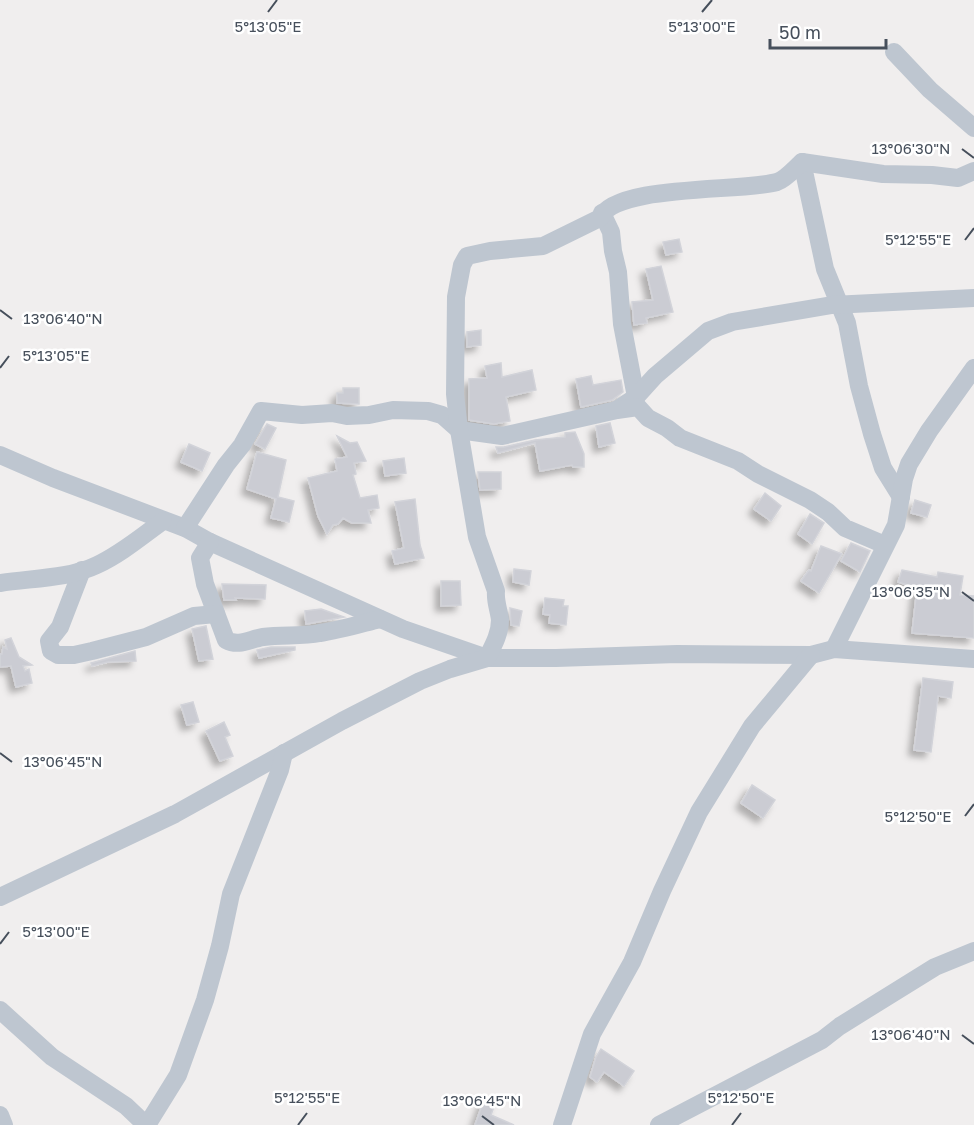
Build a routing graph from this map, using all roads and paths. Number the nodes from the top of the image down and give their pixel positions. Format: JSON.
{"nodes":[{"id":1,"x":894,"y":52,"type":"dead end"},
{"id":2,"x":974,"y":128,"type":"edge"},
{"id":3,"x":802,"y":162,"type":"junction"},
{"id":4,"x":974,"y":171,"type":"edge"},
{"id":5,"x":602,"y":213,"type":"junction"},
{"id":6,"x":974,"y":298,"type":"edge"},
{"id":7,"x":841,"y":305,"type":"junction"},
{"id":8,"x":974,"y":368,"type":"edge"},
{"id":9,"x":636,"y":397,"type":"junction"},
{"id":10,"x":617,"y":410,"type":"junction"},
{"id":11,"x":459,"y":430,"type":"junction"},
{"id":12,"x":0,"y":455,"type":"edge"},
{"id":13,"x":901,"y":497,"type":"junction"},
{"id":14,"x":163,"y":520,"type":"junction"},
{"id":15,"x":186,"y":528,"type":"junction"},
{"id":16,"x":210,"y":542,"type":"junction"},
{"id":17,"x":885,"y":545,"type":"junction"},
{"id":18,"x":82,"y":570,"type":"junction"},
{"id":19,"x":0,"y":583,"type":"edge"},
{"id":20,"x":216,"y":614,"type":"junction"},
{"id":21,"x":380,"y":619,"type":"junction"},
{"id":22,"x":834,"y":649,"type":"junction"},
{"id":23,"x":812,"y":655,"type":"junction"},
{"id":24,"x":487,"y":658,"type":"junction"},
{"id":25,"x":974,"y":659,"type":"edge"},
{"id":26,"x":284,"y":753,"type":"junction"},
{"id":27,"x":0,"y":897,"type":"edge"},
{"id":28,"x":974,"y":951,"type":"edge"},
{"id":29,"x":0,"y":1010,"type":"edge"},
{"id":30,"x":0,"y":1116,"type":"edge"},
{"id":31,"x":4,"y":1125,"type":"edge"},
{"id":32,"x":147,"y":1125,"type":"edge"},
{"id":33,"x":562,"y":1125,"type":"edge"},
{"id":34,"x":659,"y":1125,"type":"edge"}],
"edges":[{"from":1,"to":2,"type":"street"},
{"from":3,"to":4,"type":"street"},
{"from":3,"to":5,"type":"street"},
{"from":3,"to":7,"type":"street"},
{"from":5,"to":9,"type":"street"},
{"from":5,"to":11,"type":"street"},
{"from":6,"to":7,"type":"street"},
{"from":7,"to":9,"type":"street"},
{"from":7,"to":13,"type":"street"},
{"from":8,"to":13,"type":"street"},
{"from":9,"to":10,"type":"street"},
{"from":10,"to":11,"type":"street"},
{"from":10,"to":17,"type":"street"},
{"from":11,"to":15,"type":"street"},
{"from":11,"to":24,"type":"street"},
{"from":12,"to":14,"type":"street"},
{"from":13,"to":17,"type":"street"},
{"from":14,"to":15,"type":"street"},
{"from":14,"to":18,"type":"street"},
{"from":15,"to":16,"type":"street"},
{"from":16,"to":20,"type":"street"},
{"from":16,"to":21,"type":"street"},
{"from":17,"to":22,"type":"street"},
{"from":18,"to":19,"type":"street"},
{"from":18,"to":20,"type":"street"},
{"from":20,"to":21,"type":"street"},
{"from":21,"to":24,"type":"street"},
{"from":22,"to":23,"type":"street"},
{"from":22,"to":25,"type":"street"},
{"from":23,"to":24,"type":"street"},
{"from":23,"to":33,"type":"street"},
{"from":24,"to":26,"type":"street"},
{"from":26,"to":27,"type":"street"},
{"from":26,"to":32,"type":"street"},
{"from":28,"to":34,"type":"street"},
{"from":29,"to":32,"type":"street"},
{"from":30,"to":31,"type":"street"}]}
